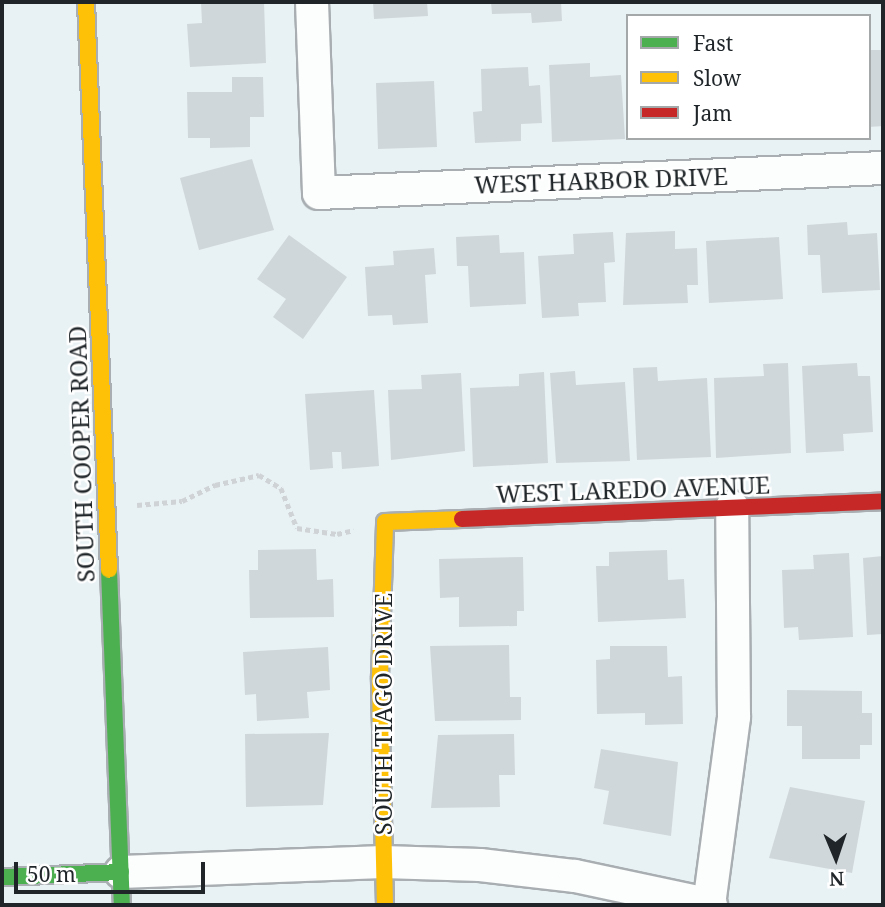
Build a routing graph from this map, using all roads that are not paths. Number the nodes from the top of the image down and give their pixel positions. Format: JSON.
{"nodes":[{"id":1,"x":86,"y":2,"type":"edge"},
{"id":2,"x":312,"y":2,"type":"edge"},
{"id":3,"x":883,"y":168,"type":"edge"},
{"id":4,"x":883,"y":501,"type":"edge"},
{"id":5,"x":732,"y":507,"type":"junction"},
{"id":6,"x":385,"y":522,"type":"joint"},
{"id":7,"x":383,"y":862,"type":"junction"},
{"id":8,"x":121,"y":872,"type":"junction"},
{"id":9,"x":2,"y":877,"type":"edge"},
{"id":10,"x":122,"y":905,"type":"edge"},
{"id":11,"x":385,"y":905,"type":"edge"},
{"id":12,"x":710,"y":905,"type":"edge"}],
"edges":[{"from":1,"to":8,"type":"street","name":"SOUTH COOPER ROAD"},
{"from":2,"to":3,"type":"street","name":"WEST HARBOR DRIVE"},
{"from":4,"to":5,"type":"street","name":"WEST LAREDO AVENUE"},
{"from":5,"to":6,"type":"street","name":"WEST LAREDO AVENUE"},
{"from":5,"to":12,"type":"street"},
{"from":6,"to":7,"type":"street","name":"SOUTH TIAGO DRIVE"},
{"from":7,"to":8,"type":"street"},
{"from":7,"to":11,"type":"street","name":"SOUTH TIAGO DRIVE"},
{"from":7,"to":12,"type":"street"},
{"from":8,"to":9,"type":"street"},
{"from":8,"to":10,"type":"street","name":"SOUTH COOPER ROAD"}]}
